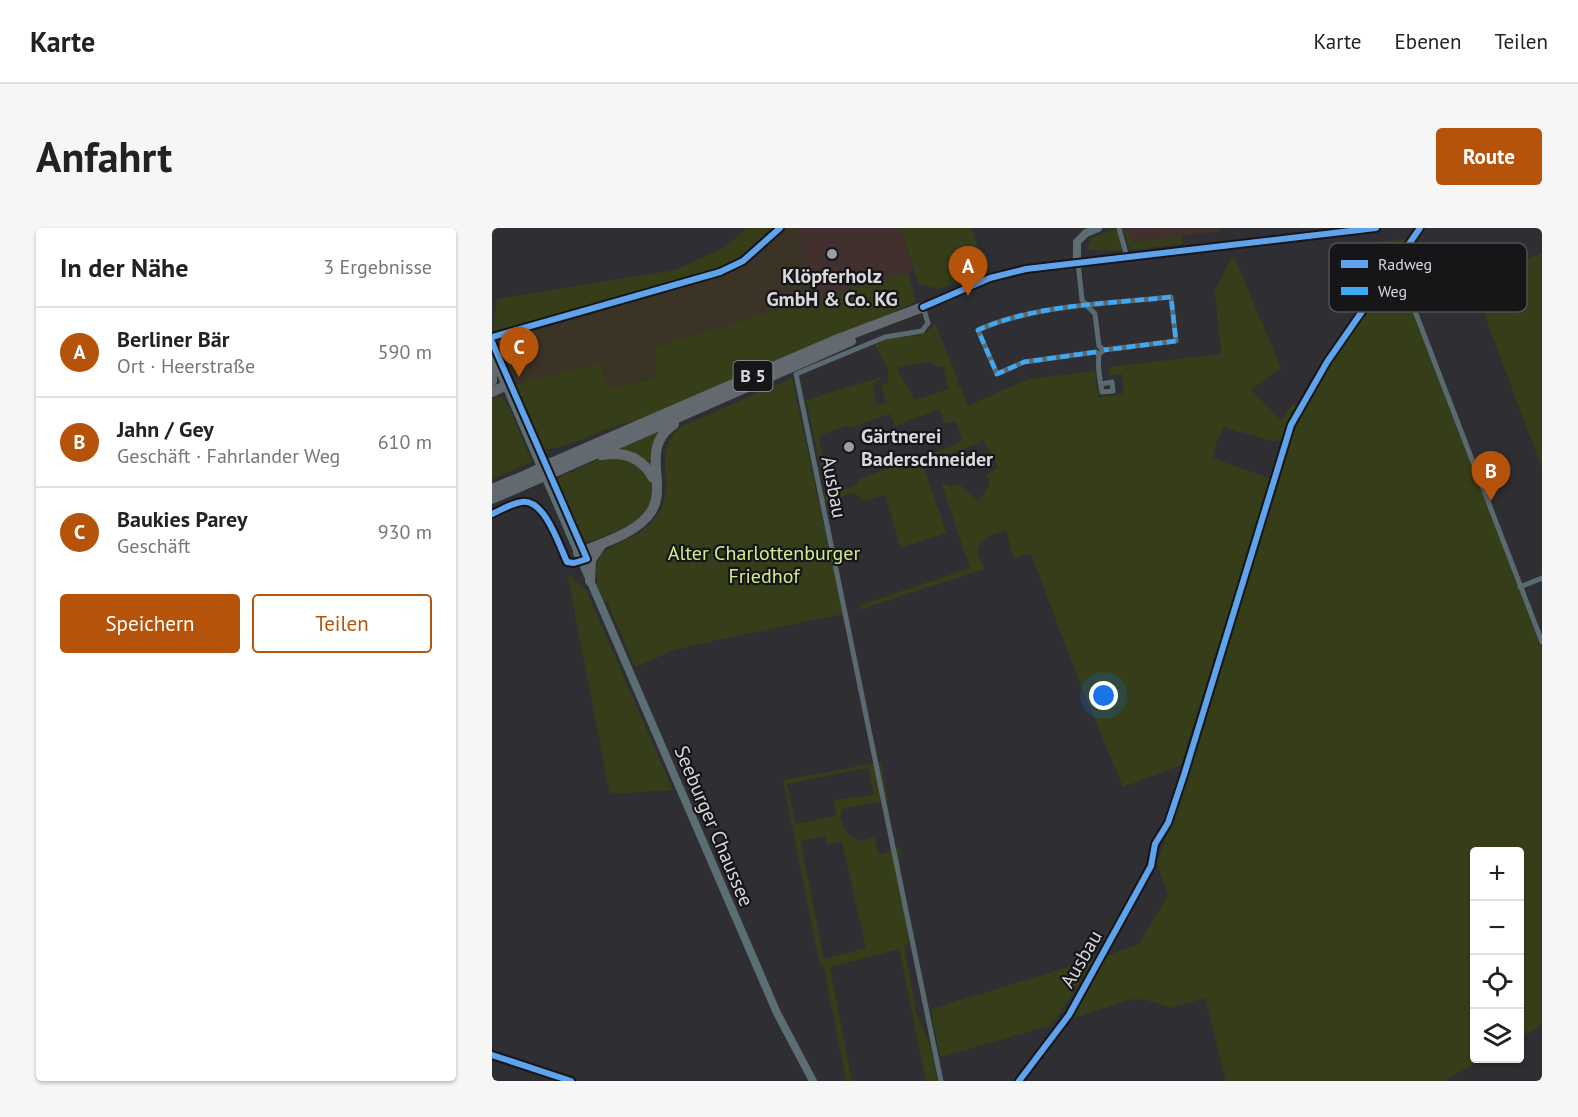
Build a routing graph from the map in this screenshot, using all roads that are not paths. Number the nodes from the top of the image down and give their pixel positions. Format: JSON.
{"nodes":[{"id":1,"x":1098,"y":228,"type":"edge"},
{"id":2,"x":1119,"y":228,"type":"edge"},
{"id":3,"x":1371,"y":228,"type":"edge"},
{"id":4,"x":1376,"y":228,"type":"edge"},
{"id":5,"x":1420,"y":228,"type":"edge"},
{"id":6,"x":1410,"y":243,"type":"edge"},
{"id":7,"x":1127,"y":258,"type":"junction"},
{"id":8,"x":1077,"y":261,"type":"junction"},
{"id":9,"x":923,"y":307,"type":"junction"},
{"id":10,"x":1087,"y":307,"type":"junction"},
{"id":11,"x":1362,"y":312,"type":"edge"},
{"id":12,"x":1415,"y":312,"type":"edge"},
{"id":13,"x":872,"y":328,"type":"junction"},
{"id":14,"x":1099,"y":351,"type":"junction"},
{"id":15,"x":492,"y":354,"type":"edge"},
{"id":16,"x":492,"y":381,"type":"edge"},
{"id":17,"x":1101,"y":384,"type":"dead end"},
{"id":18,"x":505,"y":386,"type":"junction"},
{"id":19,"x":492,"y":392,"type":"edge"},
{"id":20,"x":703,"y":408,"type":"junction"},
{"id":21,"x":575,"y":463,"type":"junction"},
{"id":22,"x":555,"y":467,"type":"junction"},
{"id":23,"x":530,"y":478,"type":"junction"},
{"id":24,"x":656,"y":485,"type":"junction"},
{"id":25,"x":494,"y":488,"type":"edge"},
{"id":26,"x":492,"y":499,"type":"edge"},
{"id":27,"x":607,"y":540,"type":"junction"},
{"id":28,"x":578,"y":553,"type":"junction"},
{"id":29,"x":1542,"y":578,"type":"edge"},
{"id":30,"x":590,"y":581,"type":"junction"},
{"id":31,"x":1520,"y":586,"type":"junction"},
{"id":32,"x":1542,"y":642,"type":"edge"},
{"id":33,"x":813,"y":1081,"type":"edge"},
{"id":34,"x":941,"y":1081,"type":"edge"},
{"id":35,"x":1019,"y":1081,"type":"edge"}],
"edges":[{"from":1,"to":8,"type":"main road"},
{"from":2,"to":7,"type":"street"},
{"from":3,"to":4,"type":"main road","number":"B 5"},
{"from":3,"to":7,"type":"main road","number":"B 5"},
{"from":5,"to":6,"type":"street","name":"Ausbau"},
{"from":7,"to":8,"type":"main road","number":"B 5"},
{"from":8,"to":9,"type":"main road","number":"B 5"},
{"from":8,"to":10,"type":"street"},
{"from":9,"to":13,"type":"highway","number":"B 5"},
{"from":9,"to":34,"type":"street","name":"Ausbau"},
{"from":10,"to":14,"type":"street"},
{"from":10,"to":14,"type":"street"},
{"from":10,"to":14,"type":"street"},
{"from":11,"to":35,"type":"street","name":"Ausbau"},
{"from":12,"to":31,"type":"street"},
{"from":13,"to":20,"type":"highway","number":"B 5"},
{"from":13,"to":22,"type":"highway","number":"B 5"},
{"from":14,"to":17,"type":"street"},
{"from":15,"to":16,"type":"highway"},
{"from":15,"to":18,"type":"main road","name":"Seeburger Chaussee"},
{"from":18,"to":19,"type":"highway"},
{"from":18,"to":28,"type":"main road","name":"Seeburger Chaussee"},
{"from":20,"to":21,"type":"highway","number":"B 5"},
{"from":20,"to":24,"type":"highway"},
{"from":21,"to":22,"type":"highway","number":"B 5"},
{"from":21,"to":24,"type":"highway"},
{"from":22,"to":23,"type":"highway","number":"B 5","bridge":true},
{"from":23,"to":25,"type":"highway","number":"B 5"},
{"from":23,"to":26,"type":"highway","number":"B 5"},
{"from":24,"to":27,"type":"highway"},
{"from":27,"to":28,"type":"highway"},
{"from":27,"to":30,"type":"highway"},
{"from":28,"to":30,"type":"main road","name":"Seeburger Chaussee"},
{"from":29,"to":31,"type":"street"},
{"from":30,"to":33,"type":"main road","name":"Seeburger Chaussee"},
{"from":31,"to":32,"type":"street"}]}
